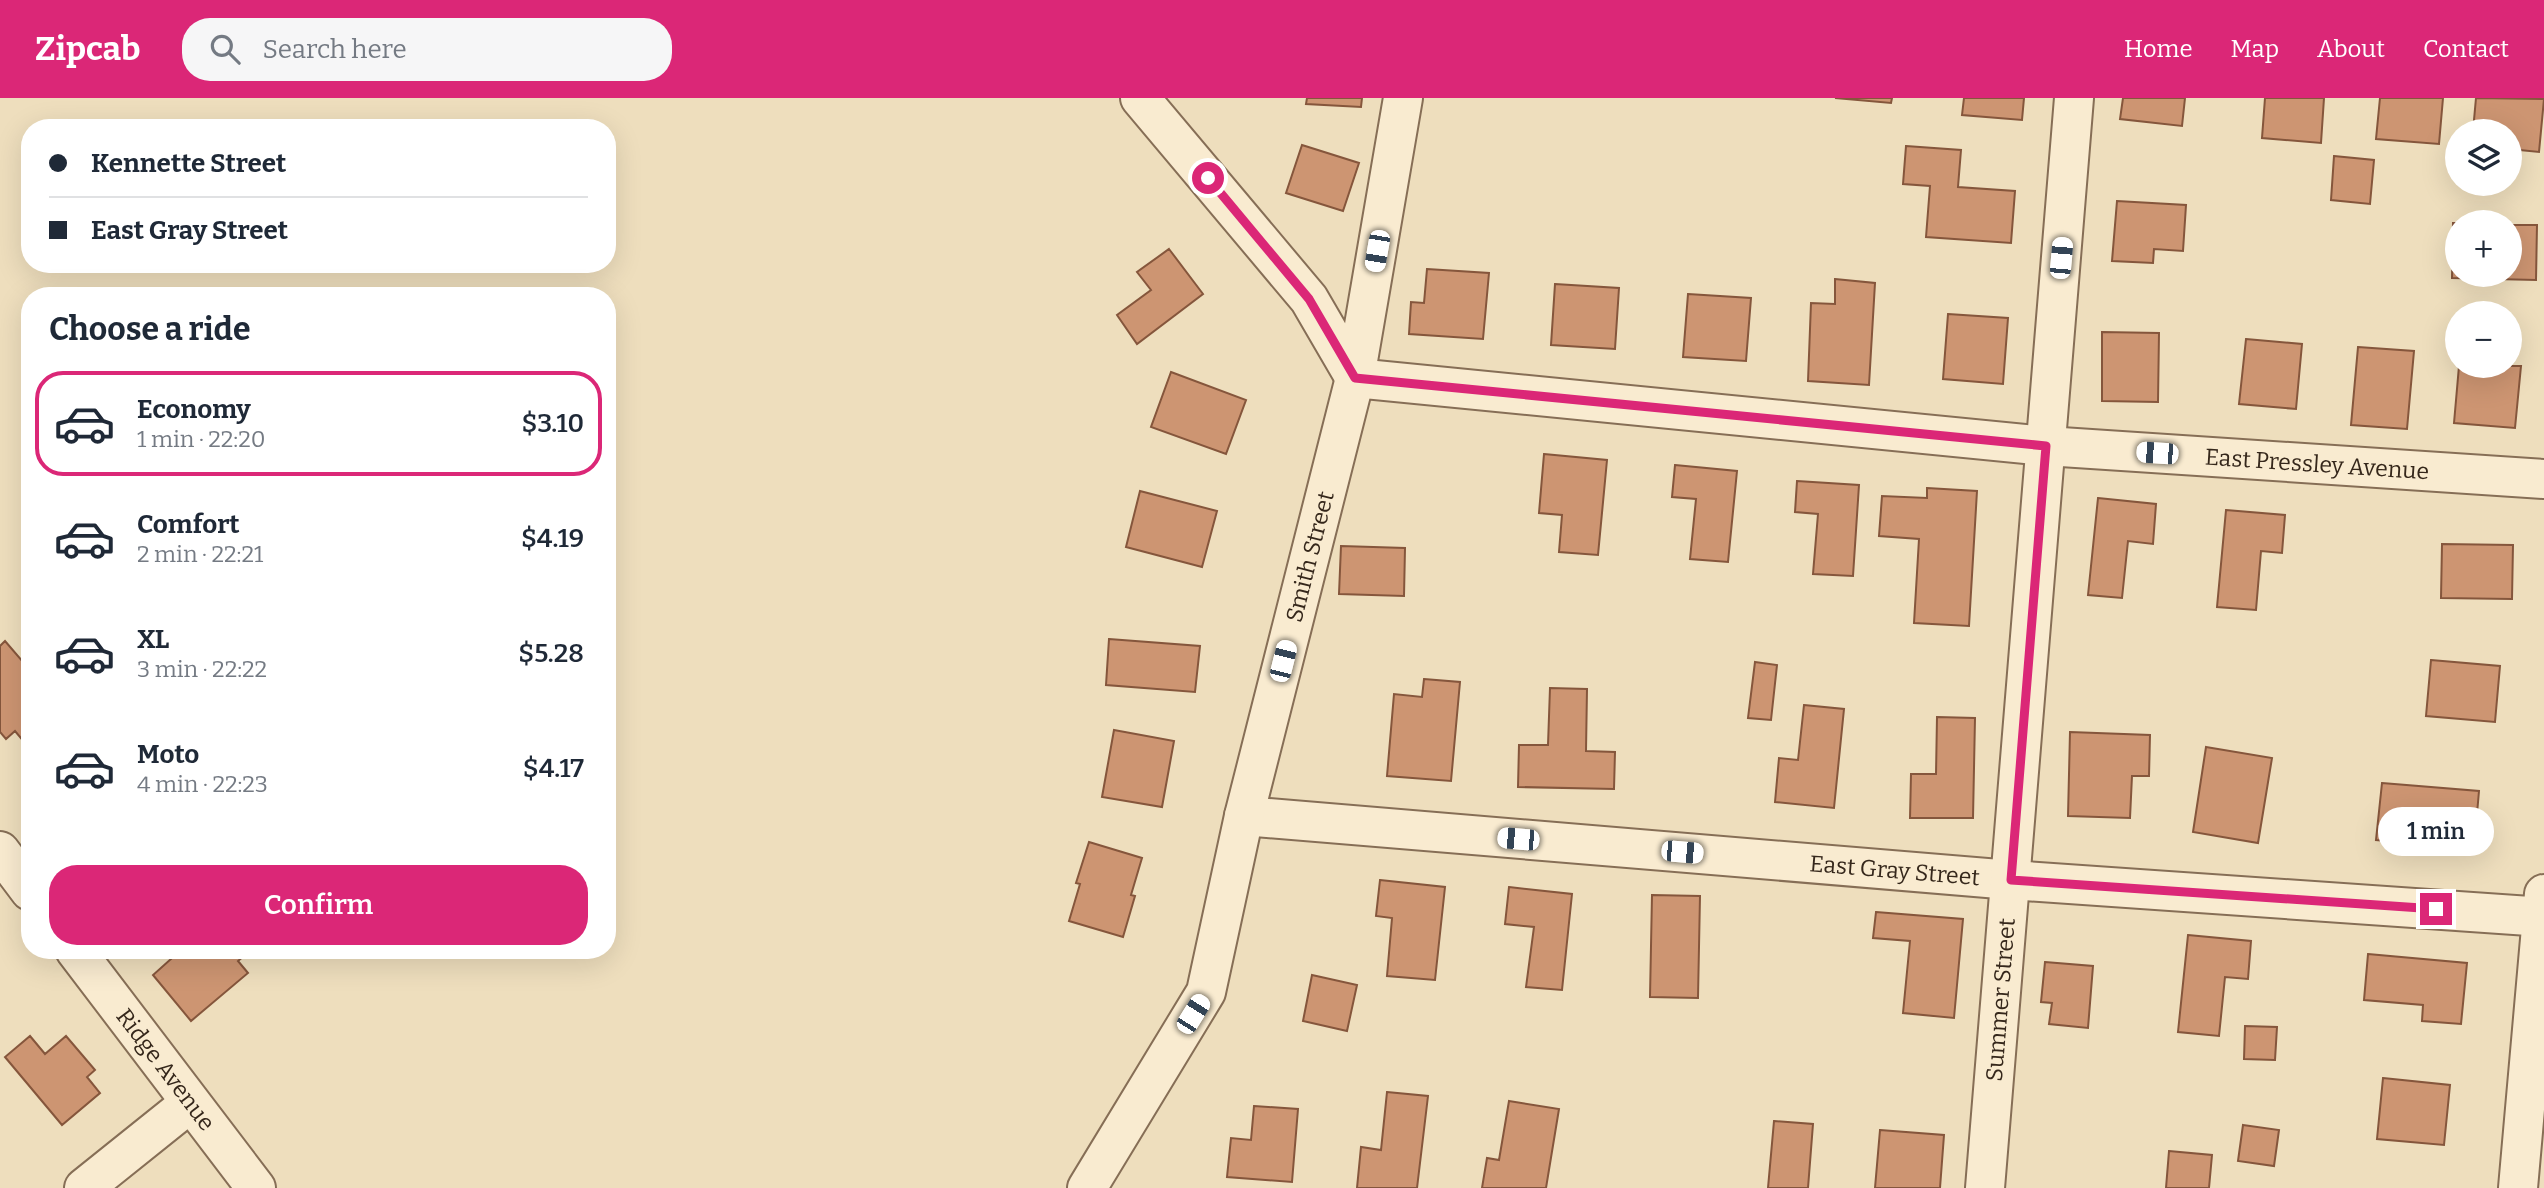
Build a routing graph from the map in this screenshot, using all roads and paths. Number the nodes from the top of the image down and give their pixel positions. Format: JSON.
{"nodes":[{"id":1,"x":1140,"y":98,"type":"edge"},
{"id":2,"x":1403,"y":98,"type":"edge"},
{"id":3,"x":2074,"y":98,"type":"edge"},
{"id":4,"x":1355,"y":378,"type":"junction"},
{"id":5,"x":2046,"y":446,"type":"junction"},
{"id":6,"x":2544,"y":479,"type":"edge"},
{"id":7,"x":1244,"y":816,"type":"junction"},
{"id":8,"x":0,"y":851,"type":"edge"},
{"id":9,"x":21,"y":879,"type":"edge"},
{"id":10,"x":2011,"y":880,"type":"junction"},
{"id":11,"x":2543,"y":909,"type":"edge"},
{"id":12,"x":82,"y":959,"type":"edge"},
{"id":13,"x":190,"y":1103,"type":"junction"},
{"id":14,"x":84,"y":1188,"type":"edge"},
{"id":15,"x":256,"y":1188,"type":"edge"},
{"id":16,"x":1087,"y":1188,"type":"edge"},
{"id":17,"x":1985,"y":1188,"type":"edge"},
{"id":18,"x":2518,"y":1188,"type":"edge"}],
"edges":[{"from":1,"to":4,"type":"street"},
{"from":2,"to":4,"type":"street","name":"Smith Street"},
{"from":3,"to":5,"type":"street","name":"Summer Street"},
{"from":4,"to":5,"type":"street","name":"East Pressley Avenue"},
{"from":4,"to":7,"type":"street","name":"Smith Street"},
{"from":5,"to":6,"type":"street","name":"East Pressley Avenue"},
{"from":5,"to":10,"type":"street","name":"Summer Street"},
{"from":7,"to":10,"type":"street","name":"East Gray Street"},
{"from":7,"to":16,"type":"street","name":"Smith Street"},
{"from":8,"to":9,"type":"street"},
{"from":10,"to":11,"type":"street","name":"East Gray Street"},
{"from":10,"to":17,"type":"street","name":"Summer Street"},
{"from":11,"to":18,"type":"street"},
{"from":12,"to":13,"type":"street","name":"Ridge Avenue"},
{"from":13,"to":14,"type":"street"},
{"from":13,"to":15,"type":"street","name":"Ridge Avenue"}]}
